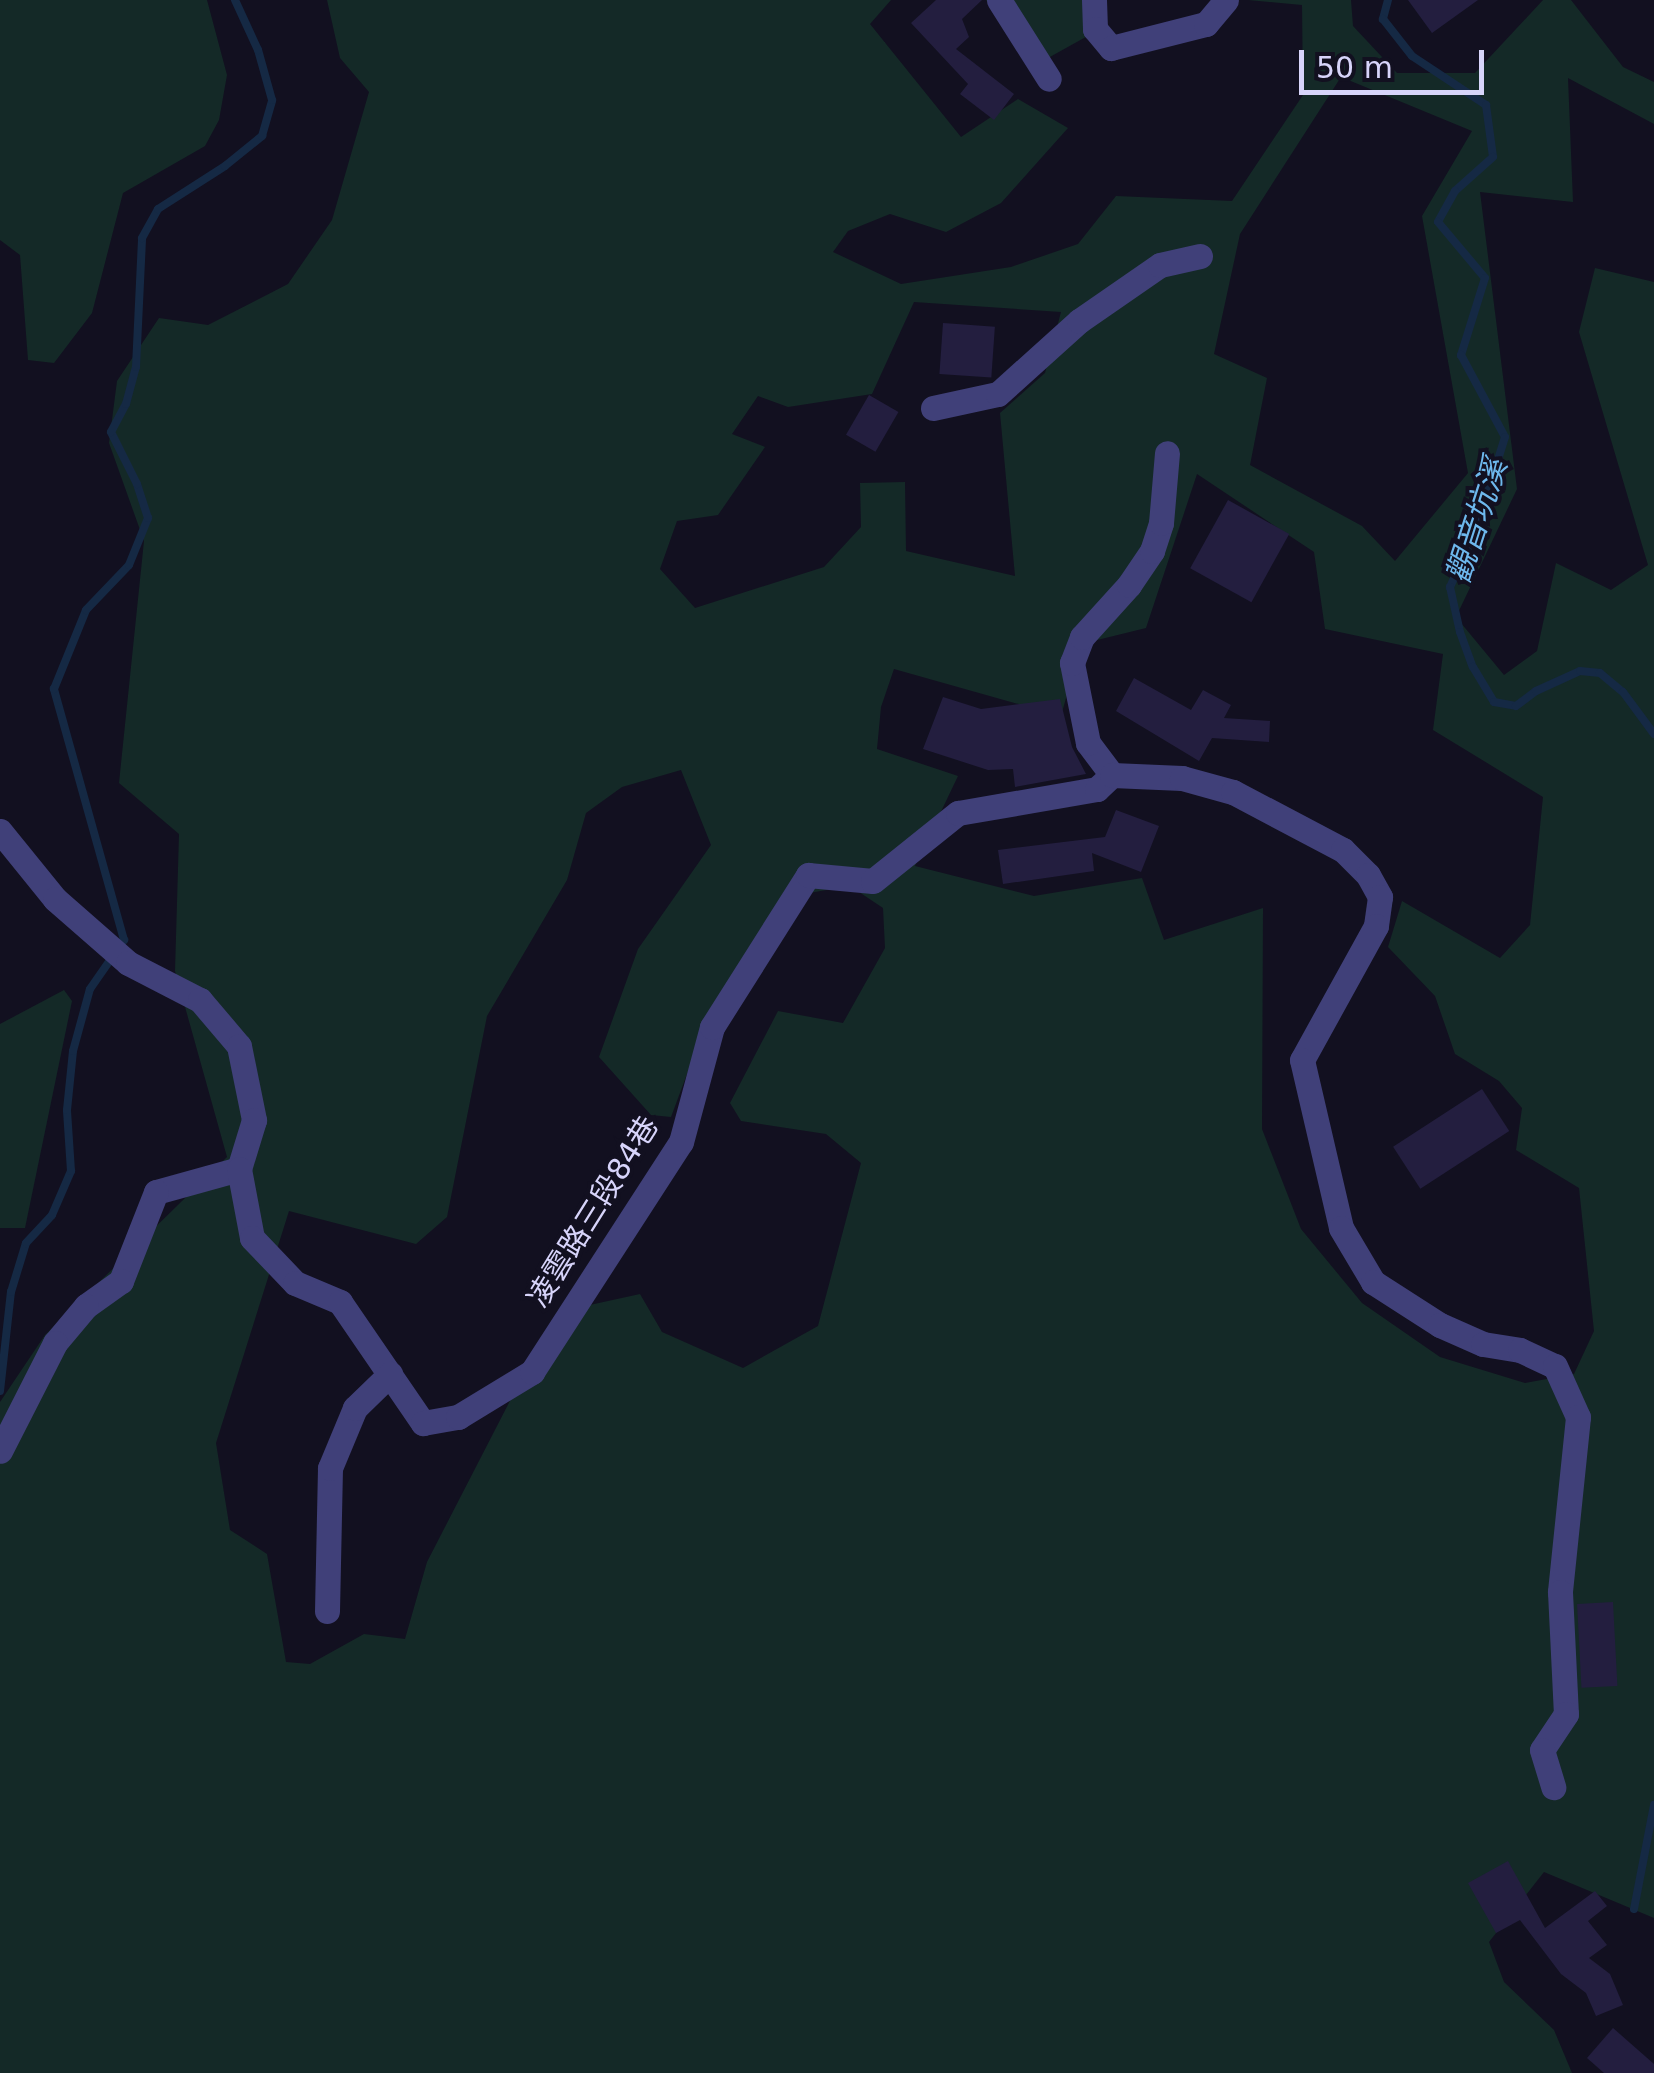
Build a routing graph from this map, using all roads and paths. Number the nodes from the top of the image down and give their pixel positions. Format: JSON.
{"nodes":[{"id":1,"x":999,"y":0,"type":"edge"},
{"id":2,"x":1094,"y":0,"type":"edge"},
{"id":3,"x":1226,"y":0,"type":"edge"},
{"id":4,"x":1048,"y":79,"type":"dead end"},
{"id":5,"x":1200,"y":256,"type":"dead end"},
{"id":6,"x":933,"y":408,"type":"dead end"},
{"id":7,"x":1166,"y":453,"type":"dead end"},
{"id":8,"x":1112,"y":775,"type":"junction"},
{"id":9,"x":0,"y":831,"type":"edge"},
{"id":10,"x":239,"y":1169,"type":"junction"},
{"id":11,"x":390,"y":1374,"type":"junction"},
{"id":12,"x":0,"y":1451,"type":"edge"},
{"id":13,"x":326,"y":1611,"type":"dead end"},
{"id":14,"x":1553,"y":1787,"type":"dead end"}],
"edges":[{"from":1,"to":4,"type":"street"},
{"from":2,"to":3,"type":"street"},
{"from":5,"to":6,"type":"street"},
{"from":7,"to":8,"type":"street"},
{"from":8,"to":11,"type":"street","name":"凌雲路三段84巷"},
{"from":8,"to":14,"type":"street","name":"凌雲路三段84巷"},
{"from":9,"to":10,"type":"street"},
{"from":10,"to":11,"type":"street","name":"凌雲路三段84巷"},
{"from":10,"to":12,"type":"street"},
{"from":11,"to":13,"type":"street"}]}
